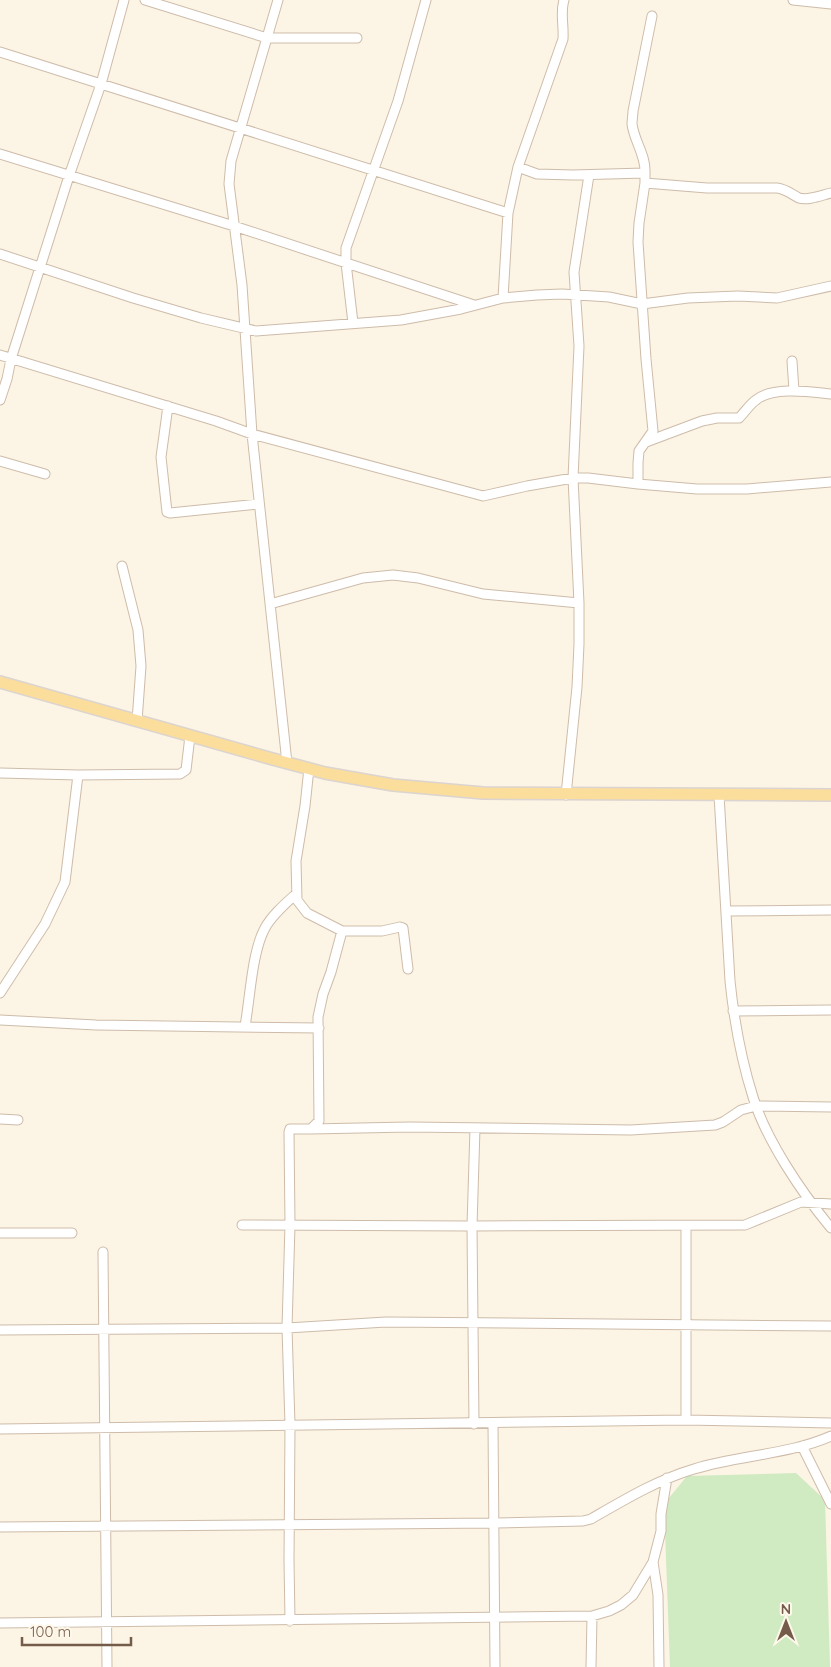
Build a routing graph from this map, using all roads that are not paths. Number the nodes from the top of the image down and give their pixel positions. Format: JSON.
{"nodes":[{"id":1,"x":124,"y":0,"type":"edge"},
{"id":2,"x":145,"y":0,"type":"edge"},
{"id":3,"x":278,"y":0,"type":"edge"},
{"id":4,"x":426,"y":0,"type":"edge"},
{"id":5,"x":564,"y":0,"type":"edge"},
{"id":6,"x":793,"y":0,"type":"edge"},
{"id":7,"x":831,"y":4,"type":"edge"},
{"id":8,"x":652,"y":16,"type":"dead end"},
{"id":9,"x":267,"y":38,"type":"junction"},
{"id":10,"x":357,"y":38,"type":"dead end"},
{"id":11,"x":0,"y":52,"type":"edge"},
{"id":12,"x":101,"y":84,"type":"junction"},
{"id":13,"x":240,"y":129,"type":"junction"},
{"id":14,"x":0,"y":154,"type":"edge"},
{"id":15,"x":518,"y":167,"type":"junction"},
{"id":16,"x":373,"y":170,"type":"junction"},
{"id":17,"x":645,"y":173,"type":"junction"},
{"id":18,"x":590,"y":175,"type":"junction"},
{"id":19,"x":69,"y":176,"type":"junction"},
{"id":20,"x":645,"y":183,"type":"junction"},
{"id":21,"x":831,"y":193,"type":"edge"},
{"id":22,"x":508,"y":212,"type":"junction"},
{"id":23,"x":234,"y":226,"type":"junction"},
{"id":24,"x":0,"y":254,"type":"edge"},
{"id":25,"x":346,"y":263,"type":"junction"},
{"id":26,"x":39,"y":268,"type":"junction"},
{"id":27,"x":831,"y":286,"type":"edge"},
{"id":28,"x":575,"y":295,"type":"junction"},
{"id":29,"x":503,"y":298,"type":"junction"},
{"id":30,"x":642,"y":304,"type":"junction"},
{"id":31,"x":474,"y":306,"type":"junction"},
{"id":32,"x":353,"y":323,"type":"junction"},
{"id":33,"x":245,"y":329,"type":"junction"},
{"id":34,"x":0,"y":355,"type":"edge"},
{"id":35,"x":11,"y":359,"type":"junction"},
{"id":36,"x":792,"y":361,"type":"dead end"},
{"id":37,"x":794,"y":391,"type":"junction"},
{"id":38,"x":831,"y":394,"type":"edge"},
{"id":39,"x":0,"y":400,"type":"edge"},
{"id":40,"x":168,"y":406,"type":"junction"},
{"id":41,"x":252,"y":434,"type":"junction"},
{"id":42,"x":645,"y":442,"type":"junction"},
{"id":43,"x":0,"y":461,"type":"edge"},
{"id":44,"x":45,"y":474,"type":"dead end"},
{"id":45,"x":574,"y":478,"type":"junction"},
{"id":46,"x":831,"y":482,"type":"edge"},
{"id":47,"x":638,"y":484,"type":"junction"},
{"id":48,"x":259,"y":504,"type":"junction"},
{"id":49,"x":122,"y":566,"type":"dead end"},
{"id":50,"x":579,"y":603,"type":"junction"},
{"id":51,"x":270,"y":604,"type":"junction"},
{"id":52,"x":0,"y":682,"type":"edge"},
{"id":53,"x":137,"y":721,"type":"junction"},
{"id":54,"x":190,"y":736,"type":"junction"},
{"id":55,"x":287,"y":763,"type":"junction"},
{"id":56,"x":309,"y":768,"type":"junction"},
{"id":57,"x":0,"y":773,"type":"edge"},
{"id":58,"x":78,"y":775,"type":"junction"},
{"id":59,"x":566,"y":795,"type":"junction"},
{"id":60,"x":719,"y":795,"type":"junction"},
{"id":61,"x":831,"y":795,"type":"edge"},
{"id":62,"x":296,"y":894,"type":"junction"},
{"id":63,"x":726,"y":910,"type":"junction"},
{"id":64,"x":831,"y":910,"type":"edge"},
{"id":65,"x":342,"y":930,"type":"junction"},
{"id":66,"x":408,"y":969,"type":"dead end"},
{"id":67,"x":0,"y":993,"type":"edge"},
{"id":68,"x":733,"y":1010,"type":"junction"},
{"id":69,"x":831,"y":1010,"type":"edge"},
{"id":70,"x":0,"y":1020,"type":"edge"},
{"id":71,"x":245,"y":1026,"type":"junction"},
{"id":72,"x":319,"y":1028,"type":"junction"},
{"id":73,"x":756,"y":1106,"type":"junction"},
{"id":74,"x":831,"y":1107,"type":"edge"},
{"id":75,"x":0,"y":1119,"type":"edge"},
{"id":76,"x":18,"y":1120,"type":"dead end"},
{"id":77,"x":319,"y":1121,"type":"junction"},
{"id":78,"x":475,"y":1128,"type":"junction"},
{"id":79,"x":311,"y":1129,"type":"junction"},
{"id":80,"x":328,"y":1129,"type":"junction"},
{"id":81,"x":809,"y":1202,"type":"junction"},
{"id":82,"x":831,"y":1204,"type":"edge"},
{"id":83,"x":242,"y":1225,"type":"dead end"},
{"id":84,"x":290,"y":1225,"type":"junction"},
{"id":85,"x":472,"y":1226,"type":"junction"},
{"id":86,"x":686,"y":1226,"type":"junction"},
{"id":87,"x":831,"y":1228,"type":"edge"},
{"id":88,"x":0,"y":1233,"type":"edge"},
{"id":89,"x":72,"y":1233,"type":"dead end"},
{"id":90,"x":103,"y":1252,"type":"dead end"},
{"id":91,"x":473,"y":1323,"type":"junction"},
{"id":92,"x":685,"y":1325,"type":"junction"},
{"id":93,"x":831,"y":1326,"type":"edge"},
{"id":94,"x":287,"y":1328,"type":"junction"},
{"id":95,"x":104,"y":1329,"type":"junction"},
{"id":96,"x":0,"y":1330,"type":"edge"},
{"id":97,"x":686,"y":1420,"type":"junction"},
{"id":98,"x":493,"y":1423,"type":"junction"},
{"id":99,"x":831,"y":1423,"type":"edge"},
{"id":100,"x":474,"y":1424,"type":"junction"},
{"id":101,"x":290,"y":1425,"type":"junction"},
{"id":102,"x":106,"y":1427,"type":"junction"},
{"id":103,"x":0,"y":1429,"type":"edge"},
{"id":104,"x":831,"y":1436,"type":"edge"},
{"id":105,"x":802,"y":1446,"type":"junction"},
{"id":106,"x":667,"y":1478,"type":"junction"},
{"id":107,"x":831,"y":1504,"type":"edge"},
{"id":108,"x":495,"y":1523,"type":"junction"},
{"id":109,"x":290,"y":1524,"type":"junction"},
{"id":110,"x":0,"y":1526,"type":"edge"},
{"id":111,"x":106,"y":1526,"type":"junction"},
{"id":112,"x":653,"y":1562,"type":"junction"},
{"id":113,"x":592,"y":1616,"type":"junction"},
{"id":114,"x":495,"y":1618,"type":"junction"},
{"id":115,"x":290,"y":1621,"type":"junction"},
{"id":116,"x":106,"y":1622,"type":"junction"},
{"id":117,"x":0,"y":1624,"type":"edge"},
{"id":118,"x":107,"y":1667,"type":"edge"},
{"id":119,"x":495,"y":1667,"type":"edge"},
{"id":120,"x":591,"y":1667,"type":"edge"},
{"id":121,"x":659,"y":1667,"type":"edge"}],
"edges":[{"from":1,"to":12,"type":"street"},
{"from":2,"to":9,"type":"street"},
{"from":3,"to":9,"type":"street"},
{"from":4,"to":16,"type":"street"},
{"from":5,"to":15,"type":"street"},
{"from":6,"to":7,"type":"street"},
{"from":8,"to":17,"type":"street"},
{"from":9,"to":10,"type":"street"},
{"from":9,"to":13,"type":"street"},
{"from":11,"to":12,"type":"street"},
{"from":12,"to":13,"type":"street"},
{"from":12,"to":19,"type":"street"},
{"from":13,"to":16,"type":"street"},
{"from":13,"to":23,"type":"street"},
{"from":14,"to":19,"type":"street"},
{"from":15,"to":18,"type":"street"},
{"from":15,"to":22,"type":"street"},
{"from":16,"to":22,"type":"street"},
{"from":16,"to":25,"type":"street"},
{"from":17,"to":18,"type":"street"},
{"from":17,"to":20,"type":"street"},
{"from":18,"to":28,"type":"street"},
{"from":19,"to":23,"type":"street"},
{"from":19,"to":26,"type":"street"},
{"from":20,"to":21,"type":"street"},
{"from":20,"to":30,"type":"street"},
{"from":22,"to":29,"type":"street"},
{"from":23,"to":25,"type":"street"},
{"from":23,"to":33,"type":"street"},
{"from":24,"to":26,"type":"street"},
{"from":25,"to":31,"type":"street"},
{"from":25,"to":32,"type":"street"},
{"from":26,"to":33,"type":"street"},
{"from":26,"to":35,"type":"street"},
{"from":27,"to":30,"type":"street"},
{"from":28,"to":29,"type":"street"},
{"from":28,"to":30,"type":"street"},
{"from":28,"to":45,"type":"street"},
{"from":29,"to":31,"type":"street"},
{"from":30,"to":42,"type":"street"},
{"from":31,"to":32,"type":"street"},
{"from":32,"to":33,"type":"street"},
{"from":33,"to":41,"type":"street"},
{"from":34,"to":35,"type":"street"},
{"from":35,"to":39,"type":"street"},
{"from":35,"to":40,"type":"street"},
{"from":36,"to":37,"type":"street"},
{"from":37,"to":38,"type":"street"},
{"from":37,"to":42,"type":"street"},
{"from":40,"to":41,"type":"street"},
{"from":40,"to":48,"type":"street"},
{"from":41,"to":45,"type":"street"},
{"from":41,"to":48,"type":"street"},
{"from":42,"to":47,"type":"street"},
{"from":43,"to":44,"type":"street"},
{"from":45,"to":47,"type":"street"},
{"from":45,"to":50,"type":"street"},
{"from":46,"to":47,"type":"street"},
{"from":48,"to":51,"type":"street"},
{"from":49,"to":53,"type":"street"},
{"from":50,"to":51,"type":"street"},
{"from":50,"to":59,"type":"street"},
{"from":51,"to":55,"type":"street"},
{"from":52,"to":53,"type":"main road"},
{"from":53,"to":54,"type":"main road"},
{"from":54,"to":55,"type":"main road"},
{"from":54,"to":58,"type":"street"},
{"from":55,"to":56,"type":"main road"},
{"from":56,"to":59,"type":"main road"},
{"from":56,"to":62,"type":"street"},
{"from":57,"to":58,"type":"street"},
{"from":58,"to":67,"type":"street"},
{"from":59,"to":60,"type":"main road"},
{"from":60,"to":61,"type":"main road"},
{"from":60,"to":63,"type":"street"},
{"from":62,"to":65,"type":"street"},
{"from":62,"to":71,"type":"street"},
{"from":63,"to":64,"type":"street"},
{"from":63,"to":68,"type":"street"},
{"from":65,"to":66,"type":"street"},
{"from":65,"to":72,"type":"street"},
{"from":68,"to":69,"type":"street"},
{"from":68,"to":73,"type":"street"},
{"from":70,"to":71,"type":"street"},
{"from":71,"to":72,"type":"street"},
{"from":72,"to":77,"type":"street"},
{"from":73,"to":74,"type":"street"},
{"from":73,"to":78,"type":"street"},
{"from":73,"to":81,"type":"street"},
{"from":75,"to":76,"type":"street"},
{"from":77,"to":79,"type":"street"},
{"from":77,"to":80,"type":"street"},
{"from":78,"to":80,"type":"street"},
{"from":78,"to":85,"type":"street"},
{"from":79,"to":80,"type":"street"},
{"from":79,"to":84,"type":"street"},
{"from":81,"to":82,"type":"street"},
{"from":81,"to":86,"type":"street"},
{"from":81,"to":87,"type":"street"},
{"from":83,"to":84,"type":"street"},
{"from":84,"to":85,"type":"street"},
{"from":84,"to":94,"type":"street"},
{"from":85,"to":86,"type":"street"},
{"from":85,"to":91,"type":"street"},
{"from":86,"to":92,"type":"street"},
{"from":88,"to":89,"type":"street"},
{"from":90,"to":95,"type":"street"},
{"from":91,"to":92,"type":"street"},
{"from":91,"to":94,"type":"street"},
{"from":91,"to":100,"type":"street"},
{"from":92,"to":93,"type":"street"},
{"from":92,"to":97,"type":"street"},
{"from":94,"to":95,"type":"street"},
{"from":94,"to":101,"type":"street"},
{"from":95,"to":96,"type":"street"},
{"from":95,"to":102,"type":"street"},
{"from":97,"to":98,"type":"street"},
{"from":97,"to":99,"type":"street"},
{"from":98,"to":100,"type":"street"},
{"from":98,"to":108,"type":"street"},
{"from":100,"to":101,"type":"street"},
{"from":101,"to":102,"type":"street"},
{"from":101,"to":109,"type":"street"},
{"from":102,"to":103,"type":"street"},
{"from":102,"to":111,"type":"street"},
{"from":104,"to":105,"type":"street"},
{"from":105,"to":106,"type":"street"},
{"from":105,"to":107,"type":"street"},
{"from":106,"to":108,"type":"street"},
{"from":106,"to":112,"type":"street"},
{"from":108,"to":109,"type":"street"},
{"from":108,"to":114,"type":"street"},
{"from":109,"to":111,"type":"street"},
{"from":109,"to":115,"type":"street"},
{"from":110,"to":111,"type":"street"},
{"from":111,"to":116,"type":"street"},
{"from":112,"to":113,"type":"street"},
{"from":112,"to":121,"type":"street"},
{"from":113,"to":114,"type":"street"},
{"from":113,"to":120,"type":"street"},
{"from":114,"to":115,"type":"street"},
{"from":114,"to":119,"type":"street"},
{"from":115,"to":116,"type":"street"},
{"from":116,"to":117,"type":"street"},
{"from":116,"to":118,"type":"street"}]}
